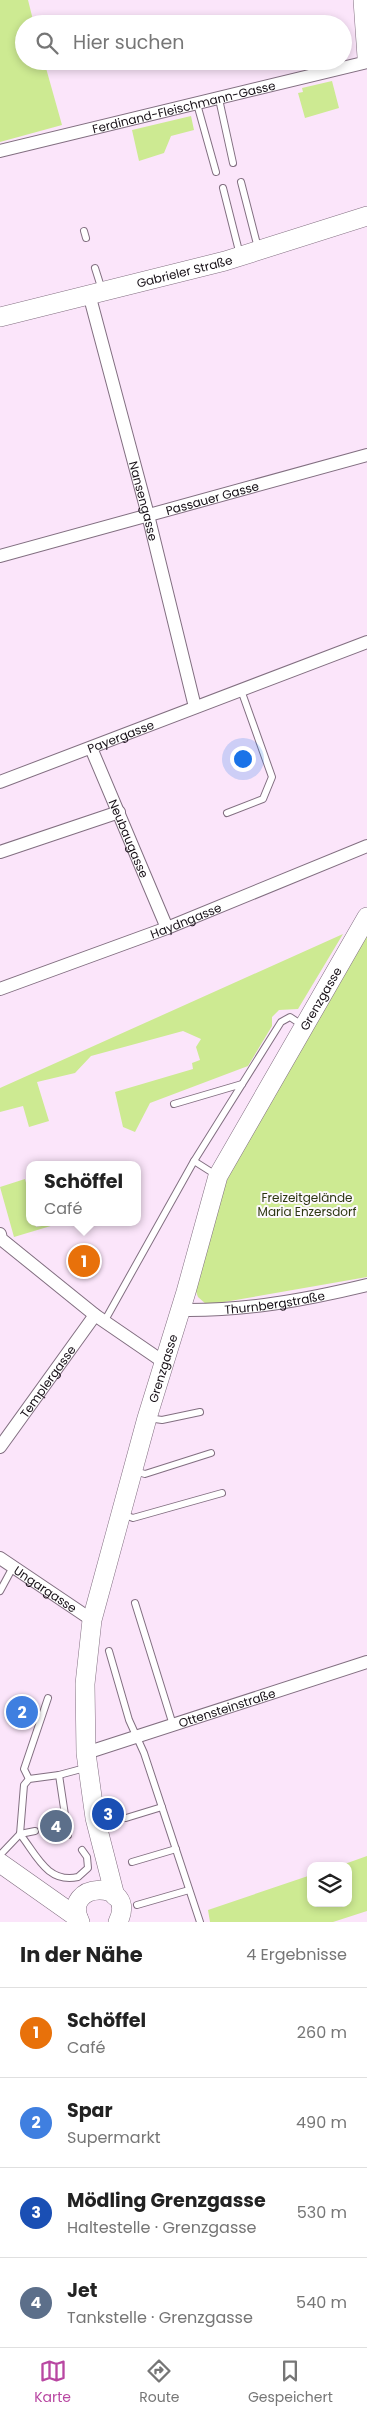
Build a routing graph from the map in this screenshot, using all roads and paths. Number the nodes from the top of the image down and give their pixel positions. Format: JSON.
{"nodes":[{"id":1,"x":363,"y":0,"type":"edge"},
{"id":2,"x":367,"y":57,"type":"edge"},
{"id":3,"x":367,"y":62,"type":"edge"},
{"id":4,"x":352,"y":66,"type":"edge"},
{"id":5,"x":335,"y":70,"type":"edge"},
{"id":6,"x":218,"y":99,"type":"junction"},
{"id":7,"x":197,"y":104,"type":"junction"},
{"id":8,"x":0,"y":151,"type":"edge"},
{"id":9,"x":234,"y":163,"type":"dead end"},
{"id":10,"x":216,"y":172,"type":"dead end"},
{"id":11,"x":241,"y":182,"type":"dead end"},
{"id":12,"x":223,"y":188,"type":"dead end"},
{"id":13,"x":367,"y":216,"type":"edge"},
{"id":14,"x":259,"y":250,"type":"junction"},
{"id":15,"x":241,"y":256,"type":"junction"},
{"id":16,"x":95,"y":268,"type":"dead end"},
{"id":17,"x":95,"y":293,"type":"junction"},
{"id":18,"x":0,"y":317,"type":"edge"},
{"id":19,"x":367,"y":456,"type":"edge"},
{"id":20,"x":148,"y":515,"type":"junction"},
{"id":21,"x":0,"y":556,"type":"edge"},
{"id":22,"x":367,"y":642,"type":"edge"},
{"id":23,"x":241,"y":690,"type":"junction"},
{"id":24,"x":195,"y":707,"type":"junction"},
{"id":25,"x":90,"y":748,"type":"junction"},
{"id":26,"x":0,"y":782,"type":"edge"},
{"id":27,"x":119,"y":812,"type":"junction"},
{"id":28,"x":227,"y":813,"type":"dead end"},
{"id":29,"x":367,"y":846,"type":"edge"},
{"id":30,"x":0,"y":852,"type":"edge"},
{"id":31,"x":367,"y":917,"type":"edge"},
{"id":32,"x":167,"y":928,"type":"junction"},
{"id":33,"x":0,"y":989,"type":"edge"},
{"id":34,"x":303,"y":1025,"type":"junction"},
{"id":35,"x":242,"y":1084,"type":"junction"},
{"id":36,"x":174,"y":1104,"type":"dead end"},
{"id":37,"x":194,"y":1161,"type":"junction"},
{"id":38,"x":218,"y":1176,"type":"junction"},
{"id":39,"x":0,"y":1237,"type":"edge"},
{"id":40,"x":367,"y":1285,"type":"edge"},
{"id":41,"x":181,"y":1310,"type":"junction"},
{"id":42,"x":99,"y":1318,"type":"junction"},
{"id":43,"x":165,"y":1363,"type":"junction"},
{"id":44,"x":200,"y":1412,"type":"dead end"},
{"id":45,"x":147,"y":1418,"type":"junction"},
{"id":46,"x":0,"y":1447,"type":"edge"},
{"id":47,"x":211,"y":1453,"type":"dead end"},
{"id":48,"x":132,"y":1470,"type":"junction"},
{"id":49,"x":222,"y":1493,"type":"dead end"},
{"id":50,"x":121,"y":1514,"type":"junction"},
{"id":51,"x":0,"y":1558,"type":"edge"},
{"id":52,"x":13,"y":1567,"type":"junction"},
{"id":53,"x":0,"y":1591,"type":"edge"},
{"id":54,"x":135,"y":1603,"type":"dead end"},
{"id":55,"x":92,"y":1620,"type":"junction"},
{"id":56,"x":109,"y":1652,"type":"dead end"},
{"id":57,"x":367,"y":1662,"type":"edge"},
{"id":58,"x":48,"y":1698,"type":"dead end"},
{"id":59,"x":174,"y":1724,"type":"junction"},
{"id":60,"x":138,"y":1736,"type":"junction"},
{"id":61,"x":87,"y":1760,"type":"junction"},
{"id":62,"x":59,"y":1775,"type":"junction"},
{"id":63,"x":29,"y":1779,"type":"junction"},
{"id":64,"x":162,"y":1807,"type":"junction"},
{"id":65,"x":126,"y":1818,"type":"dead end"},
{"id":66,"x":35,"y":1831,"type":"dead end"},
{"id":67,"x":20,"y":1834,"type":"junction"},
{"id":68,"x":68,"y":1835,"type":"dead end"},
{"id":69,"x":176,"y":1849,"type":"junction"},
{"id":70,"x":82,"y":1850,"type":"dead end"},
{"id":71,"x":0,"y":1856,"type":"edge"},
{"id":72,"x":104,"y":1856,"type":"junction"},
{"id":73,"x":132,"y":1862,"type":"dead end"},
{"id":74,"x":0,"y":1863,"type":"edge"},
{"id":75,"x":36,"y":1888,"type":"junction"},
{"id":76,"x":189,"y":1890,"type":"junction"},
{"id":77,"x":89,"y":1892,"type":"junction"},
{"id":78,"x":116,"y":1896,"type":"junction"},
{"id":79,"x":137,"y":1906,"type":"dead end"},
{"id":80,"x":79,"y":1920,"type":"edge"},
{"id":81,"x":120,"y":1921,"type":"edge"},
{"id":82,"x":200,"y":1922,"type":"edge"}],
"edges":[{"from":1,"to":2,"type":"street"},
{"from":3,"to":4,"type":"street","name":"Ferdinand-Fleischmann-Gasse"},
{"from":5,"to":6,"type":"street","name":"Ferdinand-Fleischmann-Gasse"},
{"from":6,"to":7,"type":"street","name":"Ferdinand-Fleischmann-Gasse"},
{"from":6,"to":9,"type":"lane"},
{"from":7,"to":8,"type":"street","name":"Ferdinand-Fleischmann-Gasse"},
{"from":7,"to":10,"type":"lane"},
{"from":11,"to":14,"type":"lane"},
{"from":12,"to":15,"type":"lane"},
{"from":13,"to":14,"type":"street","name":"Gabrieler Straße"},
{"from":14,"to":15,"type":"street","name":"Gabrieler Straße"},
{"from":15,"to":17,"type":"street","name":"Gabrieler Straße"},
{"from":16,"to":17,"type":"lane"},
{"from":17,"to":18,"type":"street","name":"Gabrieler Straße"},
{"from":17,"to":20,"type":"street","name":"Nansengasse"},
{"from":19,"to":20,"type":"street","name":"Passauer Gasse"},
{"from":20,"to":21,"type":"street","name":"Passauer Gasse"},
{"from":20,"to":24,"type":"street","name":"Nansengasse"},
{"from":22,"to":23,"type":"street","name":"Payergasse"},
{"from":23,"to":24,"type":"street","name":"Payergasse"},
{"from":23,"to":28,"type":"lane"},
{"from":24,"to":25,"type":"street","name":"Payergasse"},
{"from":25,"to":26,"type":"street","name":"Payergasse"},
{"from":25,"to":27,"type":"street","name":"Neubaugasse"},
{"from":27,"to":30,"type":"street"},
{"from":27,"to":32,"type":"street","name":"Neubaugasse"},
{"from":29,"to":32,"type":"street","name":"Haydngasse"},
{"from":31,"to":34,"type":"street","name":"Grenzgasse"},
{"from":32,"to":33,"type":"street","name":"Haydngasse"},
{"from":34,"to":35,"type":"lane"},
{"from":34,"to":38,"type":"street","name":"Grenzgasse"},
{"from":35,"to":36,"type":"lane"},
{"from":35,"to":37,"type":"lane"},
{"from":37,"to":38,"type":"lane"},
{"from":37,"to":42,"type":"lane"},
{"from":38,"to":41,"type":"street","name":"Grenzgasse"},
{"from":39,"to":42,"type":"street"},
{"from":40,"to":41,"type":"street","name":"Thurnbergstraße"},
{"from":41,"to":43,"type":"street","name":"Grenzgasse"},
{"from":42,"to":43,"type":"street"},
{"from":42,"to":46,"type":"street","name":"Templergasse"},
{"from":43,"to":45,"type":"street","name":"Grenzgasse"},
{"from":44,"to":45,"type":"lane"},
{"from":45,"to":48,"type":"street","name":"Grenzgasse"},
{"from":47,"to":48,"type":"lane"},
{"from":48,"to":50,"type":"street","name":"Grenzgasse"},
{"from":49,"to":50,"type":"lane"},
{"from":50,"to":55,"type":"street","name":"Grenzgasse"},
{"from":51,"to":52,"type":"street","name":"Ungargasse"},
{"from":52,"to":53,"type":"lane"},
{"from":52,"to":55,"type":"street","name":"Ungargasse"},
{"from":54,"to":59,"type":"lane"},
{"from":55,"to":61,"type":"street","name":"Grenzgasse"},
{"from":56,"to":60,"type":"lane"},
{"from":57,"to":59,"type":"street","name":"Ottensteinstraße"},
{"from":58,"to":63,"type":"lane"},
{"from":59,"to":60,"type":"street","name":"Ottensteinstraße"},
{"from":60,"to":61,"type":"street","name":"Ottensteinstraße"},
{"from":60,"to":64,"type":"lane"},
{"from":61,"to":62,"type":"lane"},
{"from":61,"to":72,"type":"street","name":"Grenzgasse"},
{"from":62,"to":63,"type":"lane"},
{"from":62,"to":68,"type":"lane"},
{"from":63,"to":67,"type":"lane"},
{"from":64,"to":65,"type":"lane"},
{"from":64,"to":69,"type":"lane"},
{"from":66,"to":67,"type":"lane"},
{"from":67,"to":70,"type":"lane"},
{"from":67,"to":71,"type":"lane"},
{"from":69,"to":73,"type":"lane"},
{"from":69,"to":76,"type":"lane"},
{"from":72,"to":77,"type":"street","name":"Grenzgasse"},
{"from":72,"to":78,"type":"street","name":"Grenzgasse"},
{"from":74,"to":75,"type":"street"},
{"from":75,"to":77,"type":"street"},
{"from":75,"to":80,"type":"street"},
{"from":76,"to":79,"type":"lane"},
{"from":76,"to":82,"type":"lane"},
{"from":77,"to":78,"type":"street"},
{"from":77,"to":80,"type":"street","name":"Grenzgasse"},
{"from":78,"to":81,"type":"street","name":"Grenzgasse"}]}
